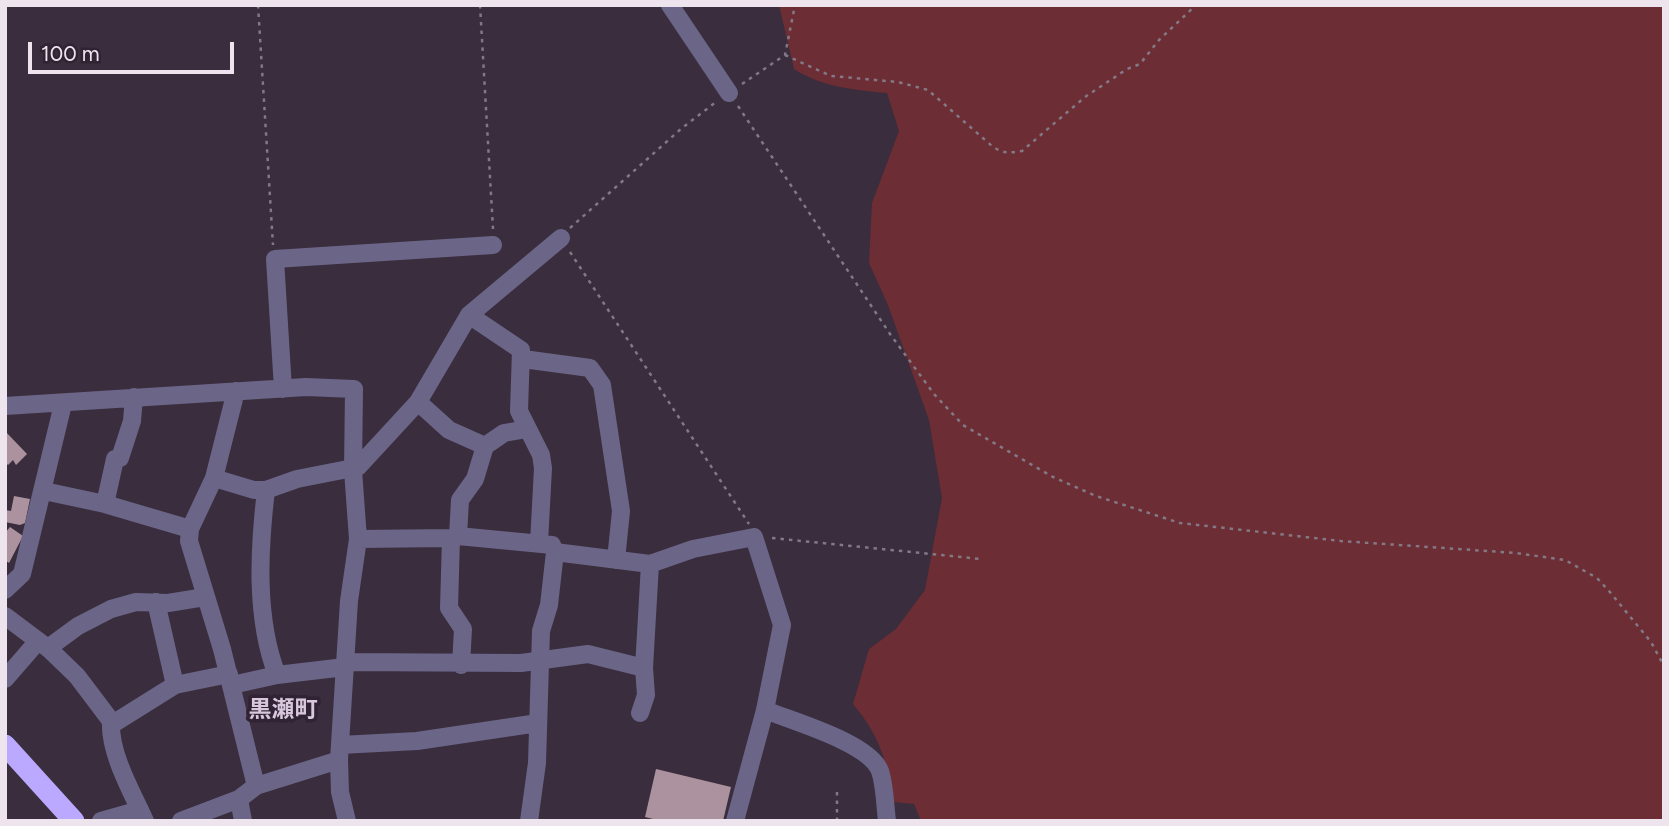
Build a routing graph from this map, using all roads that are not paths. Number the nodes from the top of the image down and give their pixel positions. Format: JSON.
{"nodes":[{"id":1,"x":670,"y":5,"type":"edge"},
{"id":2,"x":729,"y":93,"type":"road end"},
{"id":3,"x":561,"y":238,"type":"road end"},
{"id":4,"x":493,"y":245,"type":"road end"},
{"id":5,"x":469,"y":315,"type":"junction"},
{"id":6,"x":523,"y":359,"type":"junction"},
{"id":7,"x":283,"y":389,"type":"junction"},
{"id":8,"x":236,"y":391,"type":"junction"},
{"id":9,"x":134,"y":397,"type":"junction"},
{"id":10,"x":418,"y":402,"type":"junction"},
{"id":11,"x":63,"y":404,"type":"junction"},
{"id":12,"x":5,"y":406,"type":"edge"},
{"id":13,"x":527,"y":429,"type":"junction"},
{"id":14,"x":485,"y":446,"type":"junction"},
{"id":15,"x":353,"y":470,"type":"junction"},
{"id":16,"x":214,"y":478,"type":"junction"},
{"id":17,"x":266,"y":490,"type":"junction"},
{"id":18,"x":44,"y":491,"type":"junction"},
{"id":19,"x":105,"y":503,"type":"junction"},
{"id":20,"x":190,"y":528,"type":"junction"},
{"id":21,"x":455,"y":537,"type":"junction"},
{"id":22,"x":358,"y":539,"type":"junction"},
{"id":23,"x":539,"y":542,"type":"junction"},
{"id":24,"x":555,"y":552,"type":"junction"},
{"id":25,"x":616,"y":560,"type":"junction"},
{"id":26,"x":650,"y":564,"type":"junction"},
{"id":27,"x":5,"y":590,"type":"edge"},
{"id":28,"x":205,"y":597,"type":"junction"},
{"id":29,"x":156,"y":602,"type":"junction"},
{"id":30,"x":5,"y":616,"type":"edge"},
{"id":31,"x":43,"y":644,"type":"junction"},
{"id":32,"x":538,"y":661,"type":"junction"},
{"id":33,"x":345,"y":664,"type":"junction"},
{"id":34,"x":461,"y":665,"type":"junction"},
{"id":35,"x":644,"y":668,"type":"junction"},
{"id":36,"x":277,"y":675,"type":"junction"},
{"id":37,"x":5,"y":679,"type":"edge"},
{"id":38,"x":230,"y":680,"type":"junction"},
{"id":39,"x":175,"y":685,"type":"junction"},
{"id":40,"x":765,"y":710,"type":"junction"},
{"id":41,"x":640,"y":713,"type":"dead end"},
{"id":42,"x":538,"y":723,"type":"junction"},
{"id":43,"x":111,"y":725,"type":"junction"},
{"id":44,"x":5,"y":745,"type":"edge"},
{"id":45,"x":340,"y":753,"type":"junction"},
{"id":46,"x":256,"y":786,"type":"junction"},
{"id":47,"x":239,"y":799,"type":"junction"},
{"id":48,"x":143,"y":815,"type":"edge"},
{"id":49,"x":74,"y":821,"type":"edge"},
{"id":50,"x":101,"y":821,"type":"edge"},
{"id":51,"x":181,"y":821,"type":"edge"},
{"id":52,"x":243,"y":821,"type":"edge"},
{"id":53,"x":347,"y":821,"type":"edge"},
{"id":54,"x":529,"y":821,"type":"edge"},
{"id":55,"x":735,"y":821,"type":"edge"},
{"id":56,"x":887,"y":821,"type":"edge"}],
"edges":[{"from":1,"to":2,"type":"street"},
{"from":3,"to":5,"type":"street"},
{"from":4,"to":7,"type":"street"},
{"from":5,"to":6,"type":"street"},
{"from":5,"to":10,"type":"street"},
{"from":6,"to":13,"type":"street"},
{"from":6,"to":25,"type":"street"},
{"from":7,"to":8,"type":"street"},
{"from":7,"to":15,"type":"street"},
{"from":8,"to":9,"type":"street"},
{"from":8,"to":16,"type":"street"},
{"from":9,"to":11,"type":"street"},
{"from":9,"to":19,"type":"street"},
{"from":10,"to":14,"type":"street"},
{"from":10,"to":15,"type":"street"},
{"from":11,"to":12,"type":"street"},
{"from":11,"to":18,"type":"street"},
{"from":13,"to":14,"type":"street"},
{"from":13,"to":23,"type":"street"},
{"from":14,"to":21,"type":"street"},
{"from":15,"to":17,"type":"street"},
{"from":15,"to":22,"type":"street"},
{"from":16,"to":17,"type":"street"},
{"from":16,"to":20,"type":"street"},
{"from":17,"to":36,"type":"street"},
{"from":18,"to":19,"type":"street"},
{"from":18,"to":27,"type":"street"},
{"from":19,"to":20,"type":"street"},
{"from":20,"to":28,"type":"street"},
{"from":21,"to":22,"type":"street"},
{"from":21,"to":23,"type":"street"},
{"from":21,"to":34,"type":"street"},
{"from":22,"to":33,"type":"street"},
{"from":23,"to":24,"type":"street"},
{"from":24,"to":25,"type":"street"},
{"from":24,"to":32,"type":"street"},
{"from":25,"to":26,"type":"street"},
{"from":26,"to":35,"type":"street"},
{"from":26,"to":40,"type":"street"},
{"from":28,"to":29,"type":"street"},
{"from":28,"to":38,"type":"street"},
{"from":29,"to":31,"type":"street"},
{"from":29,"to":39,"type":"street"},
{"from":30,"to":31,"type":"street"},
{"from":31,"to":37,"type":"street"},
{"from":31,"to":43,"type":"street"},
{"from":32,"to":34,"type":"street"},
{"from":32,"to":35,"type":"street"},
{"from":32,"to":42,"type":"street"},
{"from":33,"to":34,"type":"street"},
{"from":33,"to":36,"type":"street"},
{"from":33,"to":45,"type":"street"},
{"from":35,"to":41,"type":"street"},
{"from":36,"to":38,"type":"street"},
{"from":38,"to":39,"type":"street"},
{"from":38,"to":46,"type":"street"},
{"from":39,"to":43,"type":"street"},
{"from":40,"to":55,"type":"street"},
{"from":40,"to":56,"type":"street"},
{"from":42,"to":45,"type":"street"},
{"from":42,"to":54,"type":"street"},
{"from":43,"to":48,"type":"street"},
{"from":44,"to":49,"type":"highway"},
{"from":45,"to":46,"type":"street"},
{"from":45,"to":53,"type":"street"},
{"from":46,"to":47,"type":"street"},
{"from":47,"to":51,"type":"street"},
{"from":47,"to":52,"type":"street"},
{"from":48,"to":50,"type":"street"}]}
